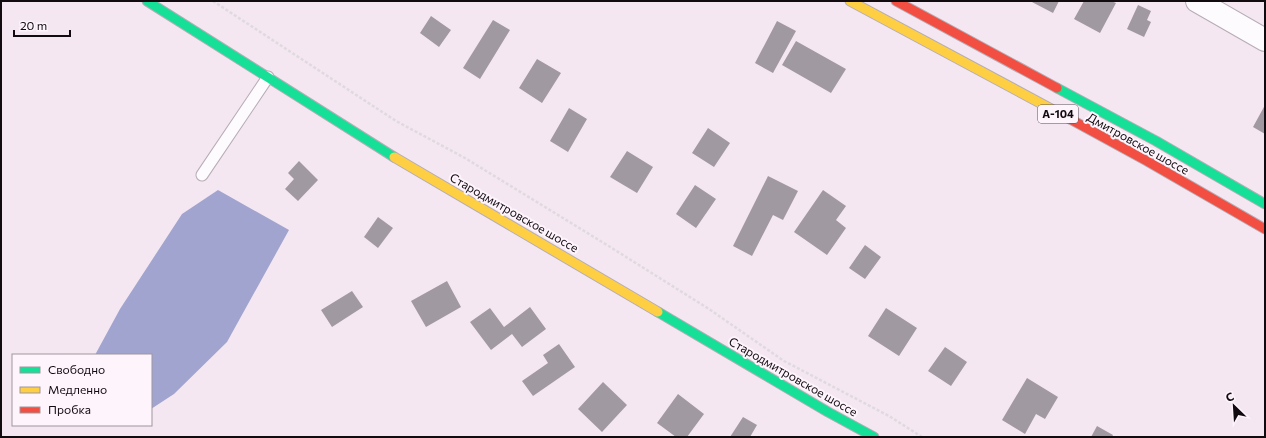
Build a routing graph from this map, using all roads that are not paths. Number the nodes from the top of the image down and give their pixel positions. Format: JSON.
{"nodes":[{"id":1,"x":147,"y":1,"type":"edge"},
{"id":2,"x":850,"y":1,"type":"edge"},
{"id":3,"x":896,"y":1,"type":"edge"},
{"id":4,"x":1197,"y":1,"type":"edge"},
{"id":5,"x":1265,"y":40,"type":"edge"},
{"id":6,"x":268,"y":77,"type":"junction"},
{"id":7,"x":202,"y":175,"type":"dead end"},
{"id":8,"x":1265,"y":204,"type":"edge"},
{"id":9,"x":1265,"y":229,"type":"edge"},
{"id":10,"x":874,"y":437,"type":"edge"}],
"edges":[{"from":1,"to":6,"type":"main road","name":"Стародмитровское шоссе"},
{"from":2,"to":9,"type":"main road","name":"Дмитровское шоссе","number":"А-104"},
{"from":3,"to":8,"type":"main road","name":"Дмитровское шоссе","number":"А-104"},
{"from":4,"to":5,"type":"street"},
{"from":6,"to":7,"type":"lane"},
{"from":6,"to":10,"type":"main road","name":"Стародмитровское шоссе"}]}
